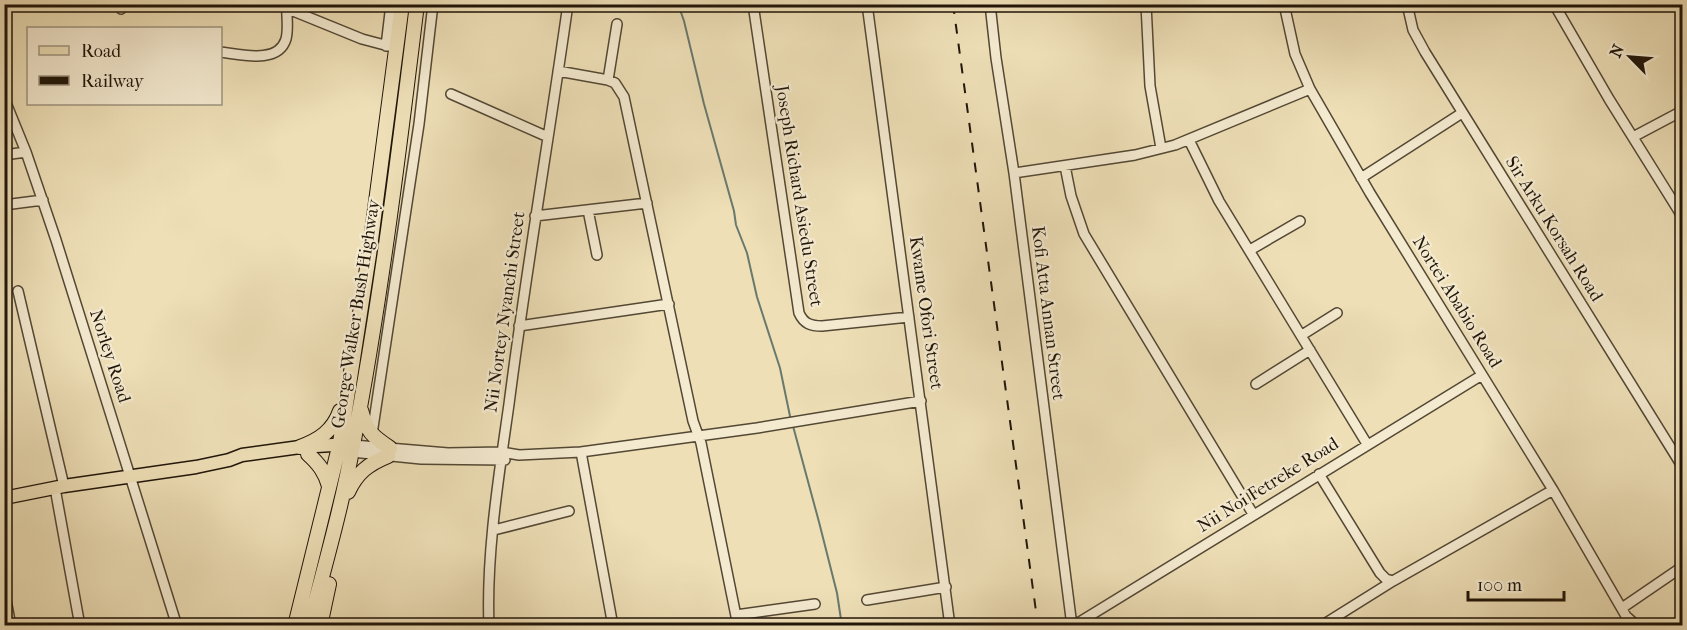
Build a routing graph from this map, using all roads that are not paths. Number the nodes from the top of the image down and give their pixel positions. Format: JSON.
{"nodes":[{"id":1,"x":276,"y":4,"type":"edge"},
{"id":2,"x":391,"y":4,"type":"edge"},
{"id":3,"x":402,"y":4,"type":"edge"},
{"id":4,"x":417,"y":4,"type":"edge"},
{"id":5,"x":433,"y":4,"type":"edge"},
{"id":6,"x":568,"y":4,"type":"edge"},
{"id":7,"x":753,"y":4,"type":"edge"},
{"id":8,"x":867,"y":4,"type":"edge"},
{"id":9,"x":990,"y":4,"type":"edge"},
{"id":10,"x":1146,"y":4,"type":"edge"},
{"id":11,"x":1284,"y":4,"type":"edge"},
{"id":12,"x":1407,"y":4,"type":"edge"},
{"id":13,"x":1554,"y":4,"type":"edge"},
{"id":14,"x":287,"y":7,"type":"edge"},
{"id":15,"x":618,"y":24,"type":"dead end"},
{"id":16,"x":391,"y":47,"type":"junction"},
{"id":17,"x":222,"y":52,"type":"edge"},
{"id":18,"x":558,"y":71,"type":"junction"},
{"id":19,"x":608,"y":80,"type":"junction"},
{"id":20,"x":1310,"y":89,"type":"junction"},
{"id":21,"x":451,"y":94,"type":"dead end"},
{"id":22,"x":4,"y":98,"type":"edge"},
{"id":23,"x":1683,"y":111,"type":"edge"},
{"id":24,"x":1462,"y":113,"type":"junction"},
{"id":25,"x":548,"y":137,"type":"junction"},
{"id":26,"x":1633,"y":137,"type":"junction"},
{"id":27,"x":1189,"y":140,"type":"junction"},
{"id":28,"x":1161,"y":148,"type":"junction"},
{"id":29,"x":26,"y":153,"type":"junction"},
{"id":30,"x":4,"y":155,"type":"edge"},
{"id":31,"x":1065,"y":166,"type":"junction"},
{"id":32,"x":1014,"y":172,"type":"junction"},
{"id":33,"x":1361,"y":178,"type":"junction"},
{"id":34,"x":43,"y":200,"type":"junction"},
{"id":35,"x":647,"y":203,"type":"junction"},
{"id":36,"x":4,"y":205,"type":"edge"},
{"id":37,"x":588,"y":210,"type":"junction"},
{"id":38,"x":534,"y":216,"type":"junction"},
{"id":39,"x":1683,"y":216,"type":"edge"},
{"id":40,"x":1300,"y":221,"type":"dead end"},
{"id":41,"x":1250,"y":250,"type":"junction"},
{"id":42,"x":597,"y":255,"type":"dead end"},
{"id":43,"x":18,"y":291,"type":"dead end"},
{"id":44,"x":669,"y":304,"type":"junction"},
{"id":45,"x":1337,"y":313,"type":"dead end"},
{"id":46,"x":909,"y":317,"type":"junction"},
{"id":47,"x":519,"y":326,"type":"junction"},
{"id":48,"x":1302,"y":335,"type":"junction"},
{"id":49,"x":1310,"y":350,"type":"junction"},
{"id":50,"x":1482,"y":375,"type":"junction"},
{"id":51,"x":1256,"y":384,"type":"dead end"},
{"id":52,"x":348,"y":393,"type":"junction"},
{"id":53,"x":921,"y":401,"type":"junction"},
{"id":54,"x":360,"y":406,"type":"junction"},
{"id":55,"x":372,"y":436,"type":"junction"},
{"id":56,"x":698,"y":436,"type":"junction"},
{"id":57,"x":1367,"y":444,"type":"junction"},
{"id":58,"x":346,"y":448,"type":"junction"},
{"id":59,"x":304,"y":450,"type":"junction"},
{"id":60,"x":389,"y":452,"type":"junction"},
{"id":61,"x":581,"y":452,"type":"junction"},
{"id":62,"x":502,"y":456,"type":"junction"},
{"id":63,"x":1683,"y":466,"type":"edge"},
{"id":64,"x":1318,"y":474,"type":"junction"},
{"id":65,"x":131,"y":476,"type":"junction"},
{"id":66,"x":329,"y":486,"type":"junction"},
{"id":67,"x":59,"y":487,"type":"junction"},
{"id":68,"x":1553,"y":490,"type":"junction"},
{"id":69,"x":4,"y":498,"type":"edge"},
{"id":70,"x":568,"y":511,"type":"dead end"},
{"id":71,"x":339,"y":513,"type":"junction"},
{"id":72,"x":1253,"y":514,"type":"junction"},
{"id":73,"x":494,"y":530,"type":"junction"},
{"id":74,"x":331,"y":541,"type":"junction"},
{"id":75,"x":1683,"y":567,"type":"edge"},
{"id":76,"x":1394,"y":581,"type":"junction"},
{"id":77,"x":946,"y":587,"type":"junction"},
{"id":78,"x":4,"y":590,"type":"edge"},
{"id":79,"x":867,"y":600,"type":"dead end"},
{"id":80,"x":815,"y":603,"type":"dead end"},
{"id":81,"x":1622,"y":608,"type":"junction"},
{"id":82,"x":736,"y":615,"type":"junction"},
{"id":83,"x":11,"y":626,"type":"edge"},
{"id":84,"x":80,"y":626,"type":"edge"},
{"id":85,"x":177,"y":626,"type":"edge"},
{"id":86,"x":295,"y":626,"type":"edge"},
{"id":87,"x":309,"y":626,"type":"edge"},
{"id":88,"x":320,"y":626,"type":"edge"},
{"id":89,"x":489,"y":626,"type":"edge"},
{"id":90,"x":613,"y":626,"type":"edge"},
{"id":91,"x":738,"y":626,"type":"edge"},
{"id":92,"x":950,"y":626,"type":"edge"},
{"id":93,"x":1072,"y":626,"type":"edge"},
{"id":94,"x":1321,"y":626,"type":"edge"},
{"id":95,"x":1637,"y":626,"type":"edge"}],
"edges":[{"from":1,"to":14,"type":"street"},
{"from":2,"to":16,"type":"street"},
{"from":3,"to":16,"type":"highway"},
{"from":4,"to":54,"type":"highway","name":"George Walker Bush Highway"},
{"from":5,"to":55,"type":"street"},
{"from":6,"to":18,"type":"street","name":"Nii Nortey Nyanchi Street"},
{"from":7,"to":46,"type":"street","name":"Joseph Richard Asiedu Street"},
{"from":8,"to":46,"type":"street","name":"Kwame Ofori Street"},
{"from":9,"to":32,"type":"street","name":"Kofi Atta Annan Street"},
{"from":10,"to":28,"type":"street"},
{"from":11,"to":20,"type":"street","name":"Nortei Ababio Road"},
{"from":12,"to":24,"type":"street","name":"Sir Arku Korsah Road"},
{"from":13,"to":26,"type":"street"},
{"from":14,"to":16,"type":"street"},
{"from":14,"to":17,"type":"street"},
{"from":15,"to":19,"type":"street"},
{"from":16,"to":52,"type":"highway","name":"George Walker Bush Highway"},
{"from":18,"to":19,"type":"street"},
{"from":18,"to":25,"type":"street","name":"Nii Nortey Nyanchi Street"},
{"from":19,"to":35,"type":"street"},
{"from":20,"to":27,"type":"street"},
{"from":20,"to":33,"type":"street","name":"Nortei Ababio Road"},
{"from":21,"to":25,"type":"street"},
{"from":22,"to":29,"type":"street","name":"Norley Road"},
{"from":23,"to":26,"type":"street"},
{"from":24,"to":33,"type":"street"},
{"from":24,"to":63,"type":"street","name":"Sir Arku Korsah Road"},
{"from":25,"to":38,"type":"street","name":"Nii Nortey Nyanchi Street"},
{"from":26,"to":39,"type":"street"},
{"from":27,"to":28,"type":"street"},
{"from":27,"to":41,"type":"street"},
{"from":28,"to":31,"type":"street"},
{"from":29,"to":30,"type":"street"},
{"from":29,"to":34,"type":"street","name":"Norley Road"},
{"from":31,"to":32,"type":"street"},
{"from":31,"to":72,"type":"street"},
{"from":32,"to":93,"type":"street","name":"Kofi Atta Annan Street"},
{"from":33,"to":50,"type":"street","name":"Nortei Ababio Road"},
{"from":34,"to":36,"type":"street"},
{"from":34,"to":65,"type":"street","name":"Norley Road"},
{"from":35,"to":37,"type":"street"},
{"from":35,"to":44,"type":"street"},
{"from":37,"to":38,"type":"street"},
{"from":37,"to":42,"type":"street"},
{"from":38,"to":47,"type":"street","name":"Nii Nortey Nyanchi Street"},
{"from":40,"to":41,"type":"street"},
{"from":41,"to":48,"type":"street"},
{"from":43,"to":67,"type":"street"},
{"from":44,"to":47,"type":"street"},
{"from":44,"to":56,"type":"street"},
{"from":45,"to":48,"type":"street"},
{"from":46,"to":53,"type":"street","name":"Kwame Ofori Street"},
{"from":47,"to":62,"type":"street","name":"Nii Nortey Nyanchi Street"},
{"from":48,"to":49,"type":"street"},
{"from":49,"to":51,"type":"street"},
{"from":49,"to":57,"type":"street"},
{"from":50,"to":57,"type":"street","name":"Nii Noi Fetreke Road"},
{"from":50,"to":68,"type":"street","name":"Nortei Ababio Road"},
{"from":52,"to":58,"type":"highway","name":"George Walker Bush Highway"},
{"from":52,"to":59,"type":"highway"},
{"from":53,"to":56,"type":"street"},
{"from":53,"to":77,"type":"street","name":"Kwame Ofori Street"},
{"from":54,"to":55,"type":"highway"},
{"from":54,"to":58,"type":"highway","name":"George Walker Bush Highway"},
{"from":55,"to":60,"type":"highway"},
{"from":56,"to":61,"type":"street"},
{"from":56,"to":82,"type":"street"},
{"from":57,"to":64,"type":"street","name":"Nii Noi Fetreke Road"},
{"from":58,"to":59,"type":"main road"},
{"from":58,"to":60,"type":"street"},
{"from":58,"to":66,"type":"highway","name":"George Walker Bush Highway"},
{"from":58,"to":71,"type":"highway","name":"George Walker Bush Highway"},
{"from":59,"to":65,"type":"main road"},
{"from":59,"to":66,"type":"highway"},
{"from":60,"to":62,"type":"street"},
{"from":60,"to":71,"type":"highway"},
{"from":61,"to":62,"type":"street"},
{"from":61,"to":90,"type":"street"},
{"from":62,"to":73,"type":"street","name":"Nii Nortey Nyanchi Street"},
{"from":64,"to":72,"type":"street","name":"Nii Noi Fetreke Road"},
{"from":64,"to":76,"type":"street"},
{"from":65,"to":67,"type":"main road"},
{"from":65,"to":85,"type":"street","name":"Norley Road"},
{"from":66,"to":86,"type":"highway","name":"George Walker Bush Highway"},
{"from":67,"to":69,"type":"main road"},
{"from":67,"to":84,"type":"street"},
{"from":68,"to":76,"type":"street"},
{"from":68,"to":81,"type":"street","name":"Nortei Ababio Road"},
{"from":70,"to":73,"type":"street"},
{"from":71,"to":74,"type":"highway","name":"George Walker Bush Highway"},
{"from":72,"to":93,"type":"street","name":"Nii Noi Fetreke Road"},
{"from":73,"to":89,"type":"street","name":"Nii Nortey Nyanchi Street"},
{"from":74,"to":87,"type":"highway","name":"George Walker Bush Highway"},
{"from":74,"to":88,"type":"highway"},
{"from":75,"to":81,"type":"street"},
{"from":76,"to":94,"type":"street"},
{"from":77,"to":79,"type":"street"},
{"from":77,"to":92,"type":"street","name":"Kwame Ofori Street"},
{"from":78,"to":83,"type":"street"},
{"from":80,"to":82,"type":"street"},
{"from":81,"to":95,"type":"street","name":"Nortei Ababio Road"},
{"from":82,"to":91,"type":"street"}]}
